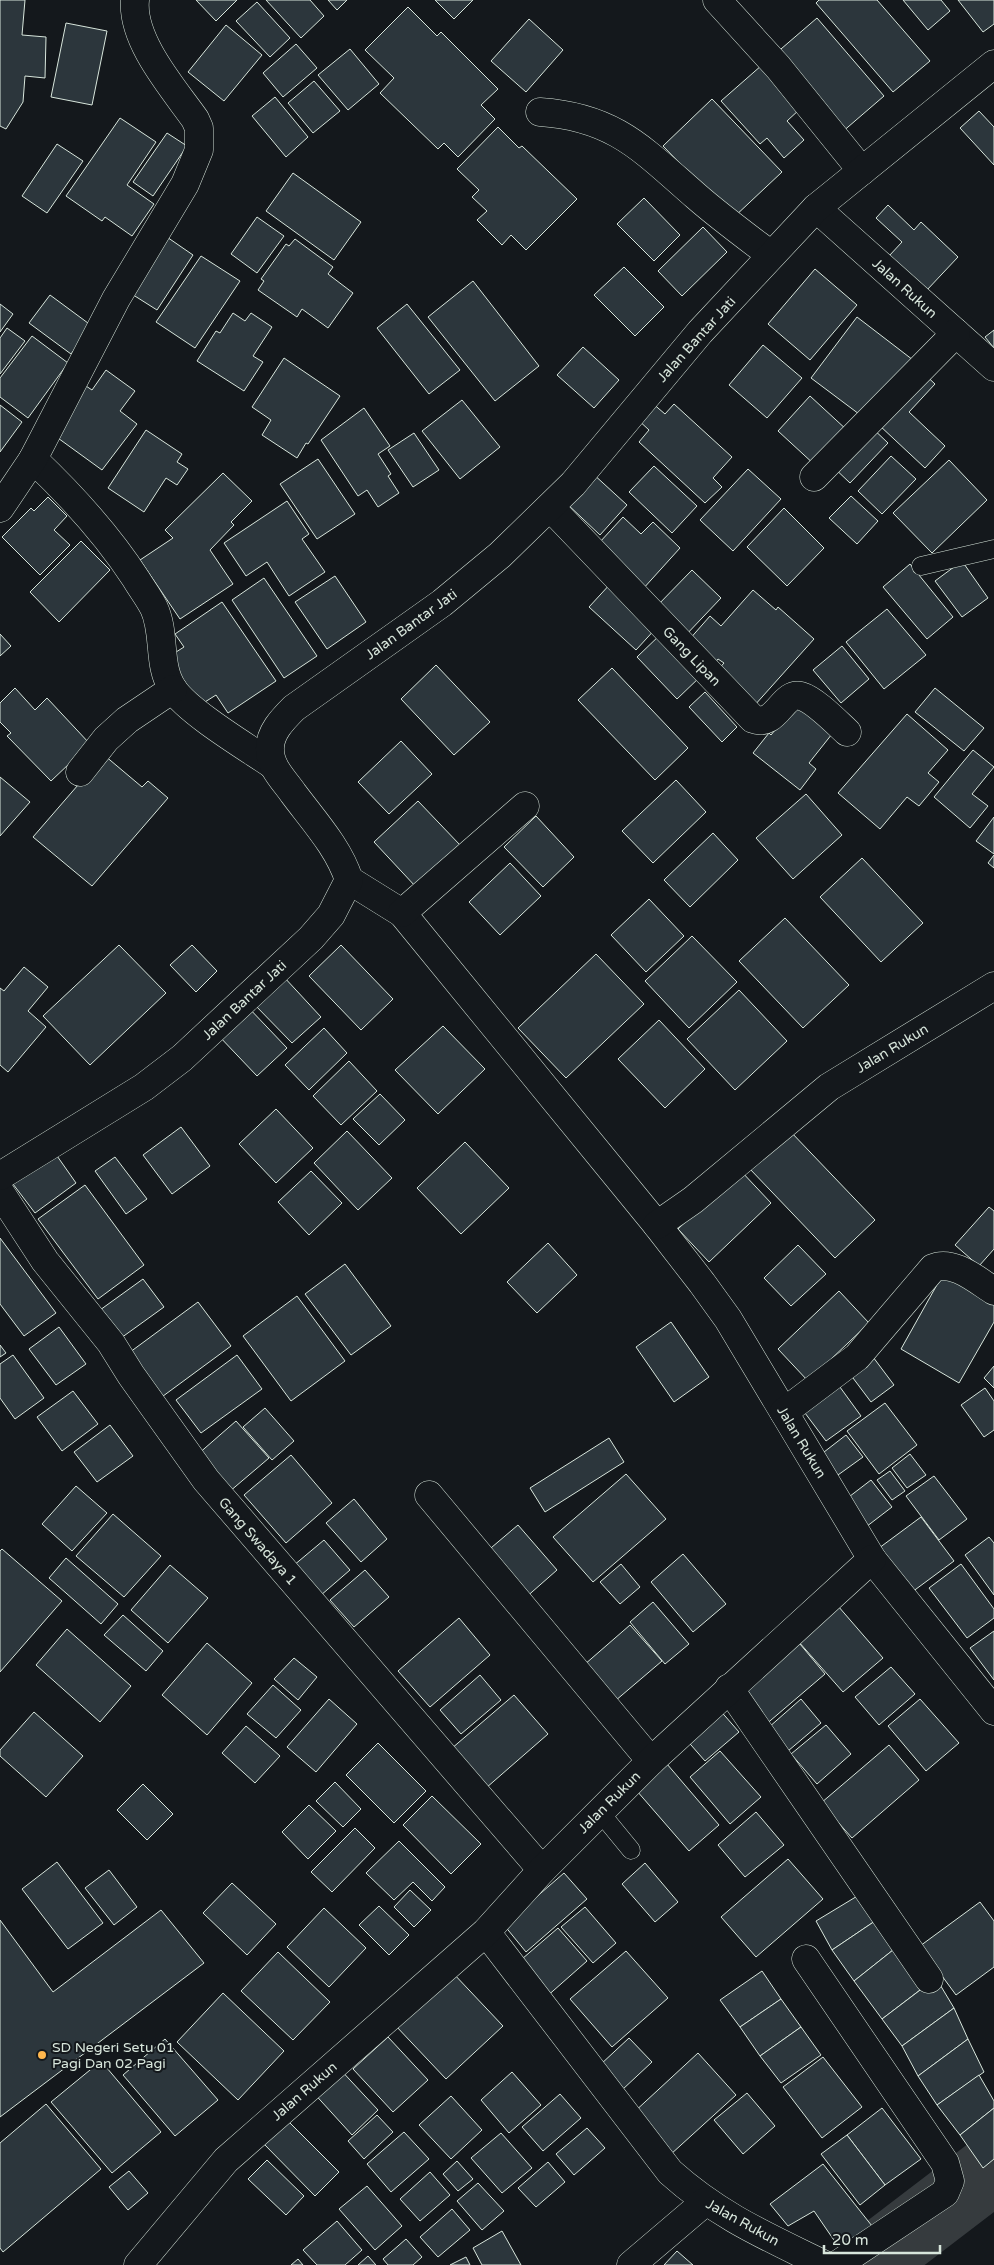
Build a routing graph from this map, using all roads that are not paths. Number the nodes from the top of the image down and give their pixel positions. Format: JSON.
{"nodes":[{"id":1,"x":135,"y":0,"type":"edge"},
{"id":2,"x":717,"y":0,"type":"edge"},
{"id":3,"x":994,"y":64,"type":"edge"},
{"id":4,"x":540,"y":112,"type":"dead end"},
{"id":5,"x":862,"y":171,"type":"junction"},
{"id":6,"x":816,"y":208,"type":"junction"},
{"id":7,"x":771,"y":255,"type":"junction"},
{"id":8,"x":956,"y":333,"type":"junction"},
{"id":9,"x":994,"y":368,"type":"edge"},
{"id":10,"x":33,"y":458,"type":"junction"},
{"id":11,"x":814,"y":477,"type":"dead end"},
{"id":12,"x":0,"y":508,"type":"edge"},
{"id":13,"x":551,"y":508,"type":"junction"},
{"id":14,"x":994,"y":549,"type":"edge"},
{"id":15,"x":921,"y":566,"type":"dead end"},
{"id":16,"x":173,"y":689,"type":"junction"},
{"id":17,"x":847,"y":732,"type":"dead end"},
{"id":18,"x":272,"y":765,"type":"junction"},
{"id":19,"x":80,"y":772,"type":"dead end"},
{"id":20,"x":525,"y":806,"type":"dead end"},
{"id":21,"x":349,"y":880,"type":"junction"},
{"id":22,"x":402,"y":913,"type":"junction"},
{"id":23,"x":994,"y":986,"type":"edge"},
{"id":24,"x":0,"y":1176,"type":"edge"},
{"id":25,"x":0,"y":1192,"type":"edge"},
{"id":26,"x":658,"y":1225,"type":"junction"},
{"id":27,"x":994,"y":1291,"type":"edge"},
{"id":28,"x":784,"y":1412,"type":"junction"},
{"id":29,"x":429,"y":1495,"type":"dead end"},
{"id":30,"x":872,"y":1558,"type":"junction"},
{"id":31,"x":729,"y":1688,"type":"junction"},
{"id":32,"x":994,"y":1711,"type":"edge"},
{"id":33,"x":651,"y":1761,"type":"junction"},
{"id":34,"x":599,"y":1811,"type":"junction"},
{"id":35,"x":631,"y":1850,"type":"dead end"},
{"id":36,"x":542,"y":1870,"type":"junction"},
{"id":37,"x":486,"y":1932,"type":"junction"},
{"id":38,"x":806,"y":1959,"type":"dead end"},
{"id":39,"x":929,"y":1978,"type":"dead end"},
{"id":40,"x":705,"y":2202,"type":"junction"},
{"id":41,"x":138,"y":2265,"type":"edge"},
{"id":42,"x":631,"y":2265,"type":"edge"},
{"id":43,"x":825,"y":2265,"type":"edge"},
{"id":44,"x":837,"y":2265,"type":"edge"}],
"edges":[{"from":1,"to":10,"type":"street"},
{"from":2,"to":5,"type":"street"},
{"from":3,"to":5,"type":"street","name":"Jalan Bantar Jati"},
{"from":4,"to":7,"type":"street"},
{"from":5,"to":6,"type":"street","name":"Jalan Bantar Jati"},
{"from":6,"to":7,"type":"street","name":"Jalan Bantar Jati"},
{"from":6,"to":8,"type":"street","name":"Jalan Rukun"},
{"from":7,"to":13,"type":"street","name":"Jalan Bantar Jati"},
{"from":8,"to":9,"type":"street","name":"Jalan Rukun"},
{"from":8,"to":11,"type":"street"},
{"from":10,"to":12,"type":"street"},
{"from":10,"to":16,"type":"street"},
{"from":13,"to":17,"type":"street","name":"Gang Lipan"},
{"from":13,"to":18,"type":"street","name":"Jalan Bantar Jati"},
{"from":14,"to":15,"type":"lane"},
{"from":16,"to":18,"type":"street"},
{"from":16,"to":19,"type":"street"},
{"from":18,"to":21,"type":"street"},
{"from":20,"to":22,"type":"street"},
{"from":21,"to":22,"type":"street"},
{"from":21,"to":24,"type":"street","name":"Jalan Bantar Jati"},
{"from":22,"to":26,"type":"street"},
{"from":23,"to":26,"type":"street","name":"Jalan Rukun"},
{"from":25,"to":36,"type":"street","name":"Gang Swadaya 1"},
{"from":26,"to":28,"type":"street","name":"Jalan Rukun"},
{"from":27,"to":28,"type":"street"},
{"from":28,"to":30,"type":"street","name":"Jalan Rukun"},
{"from":29,"to":33,"type":"street"},
{"from":30,"to":31,"type":"street","name":"Jalan Rukun"},
{"from":30,"to":32,"type":"street"},
{"from":31,"to":33,"type":"street","name":"Jalan Rukun"},
{"from":31,"to":39,"type":"street"},
{"from":33,"to":34,"type":"street","name":"Jalan Rukun"},
{"from":34,"to":35,"type":"lane"},
{"from":34,"to":36,"type":"street","name":"Jalan Rukun"},
{"from":36,"to":37,"type":"street","name":"Jalan Rukun"},
{"from":37,"to":40,"type":"street","name":"Jalan Rukun"},
{"from":37,"to":41,"type":"street","name":"Jalan Rukun"},
{"from":38,"to":44,"type":"street"},
{"from":40,"to":42,"type":"street"},
{"from":40,"to":43,"type":"street","name":"Jalan Rukun"}]}
